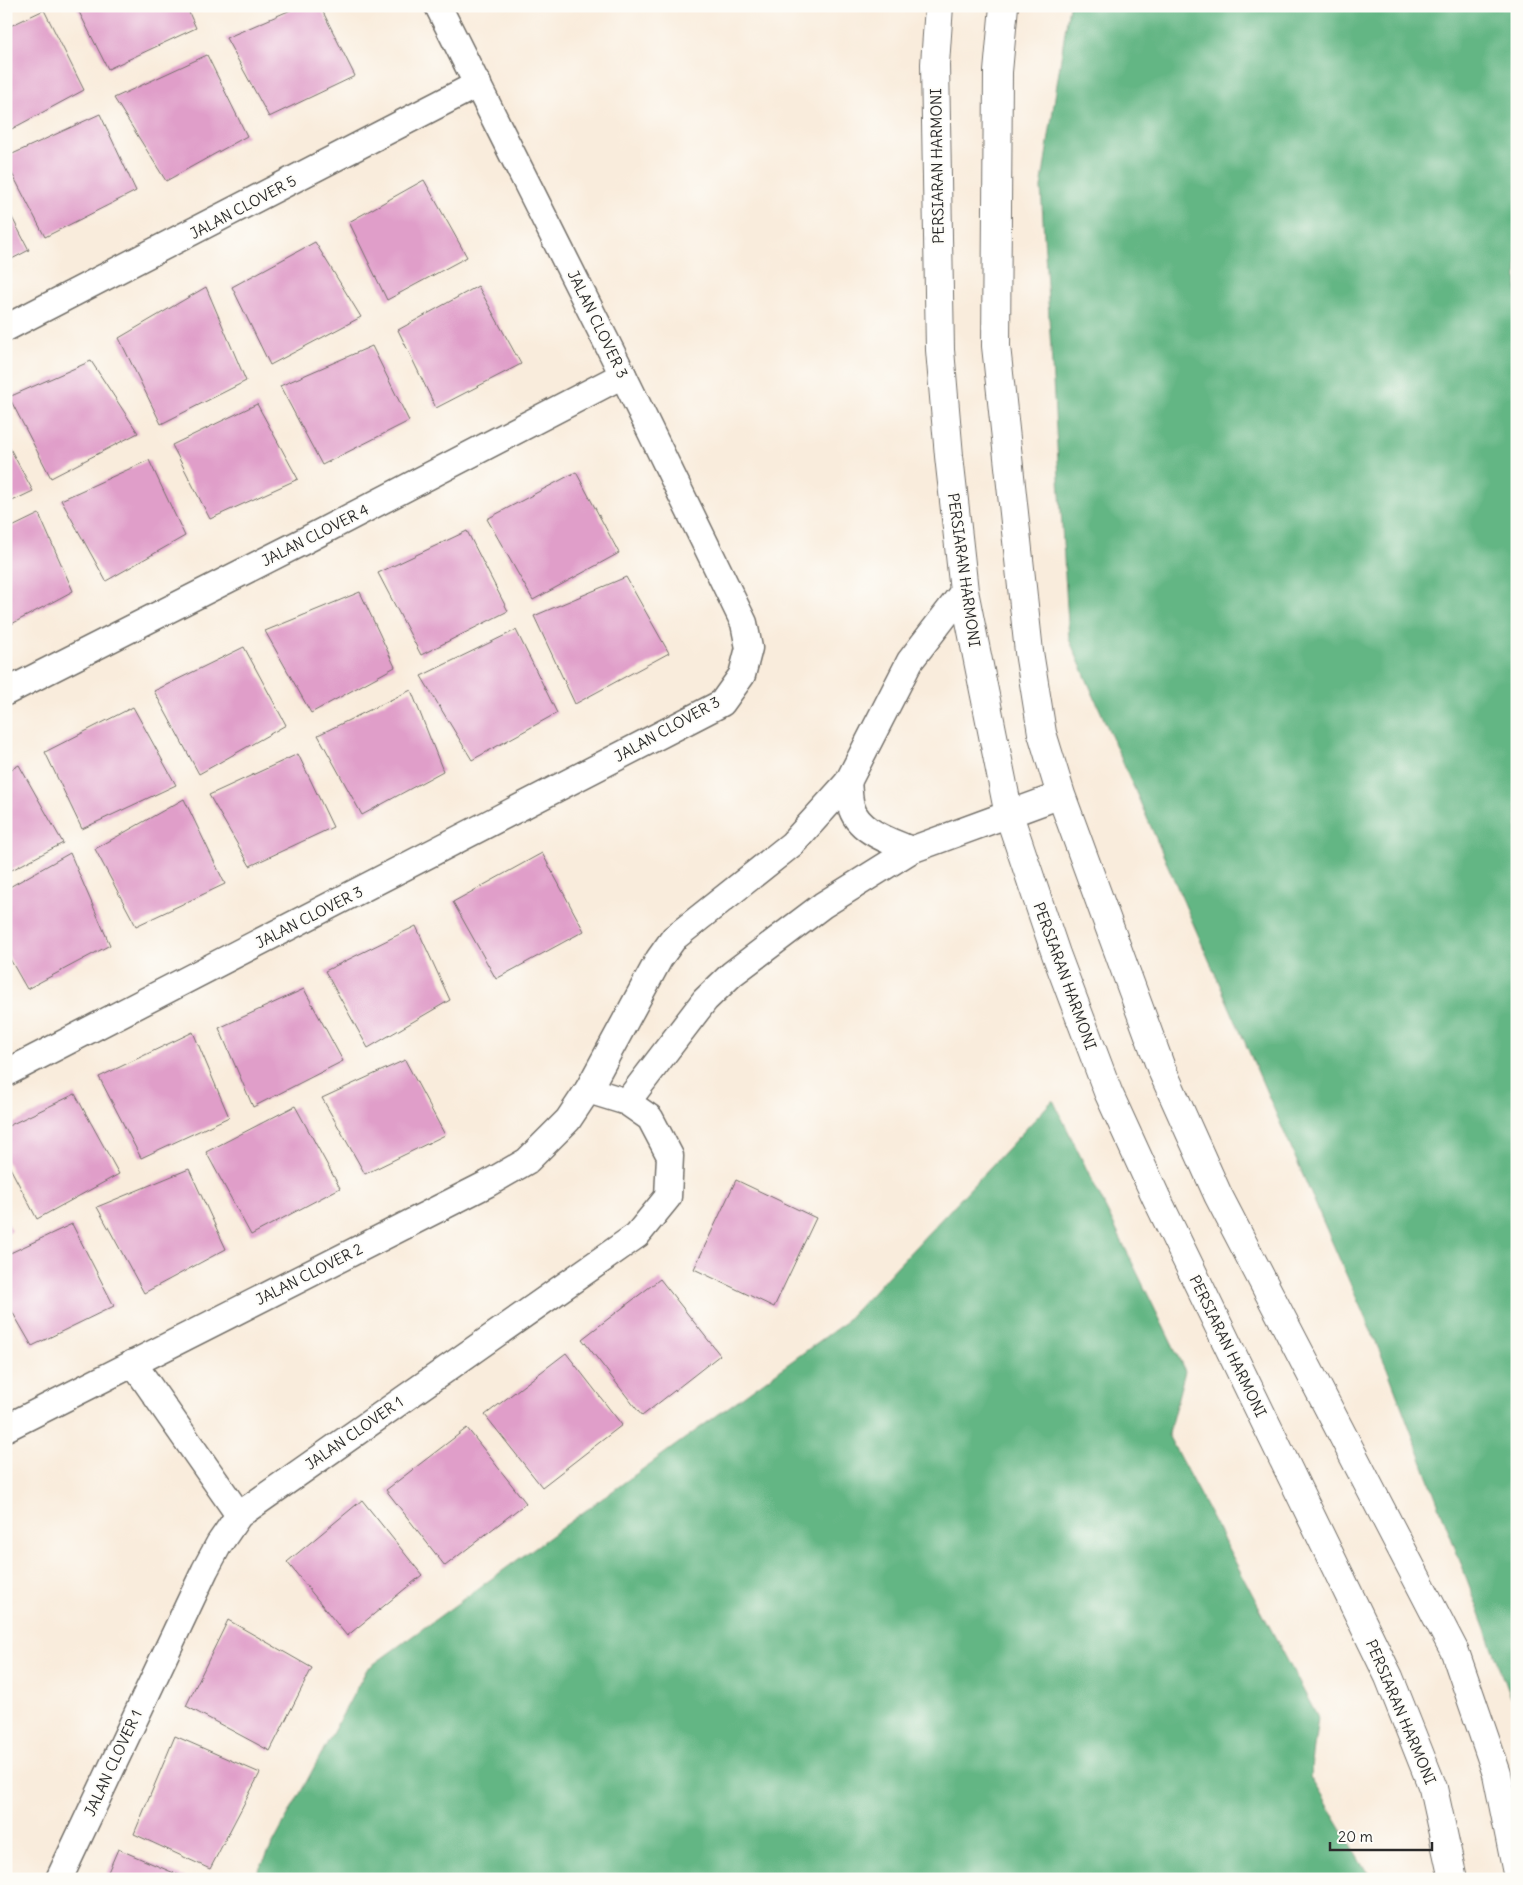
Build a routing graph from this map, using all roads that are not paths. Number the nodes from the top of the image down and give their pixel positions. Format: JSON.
{"nodes":[{"id":1,"x":438,"y":6,"type":"edge"},
{"id":2,"x":939,"y":6,"type":"edge"},
{"id":3,"x":1004,"y":6,"type":"edge"},
{"id":4,"x":478,"y":84,"type":"junction"},
{"id":5,"x":6,"y":328,"type":"edge"},
{"id":6,"x":623,"y":375,"type":"junction"},
{"id":7,"x":964,"y":592,"type":"junction"},
{"id":8,"x":6,"y":692,"type":"edge"},
{"id":9,"x":848,"y":782,"type":"junction"},
{"id":10,"x":1061,"y":795,"type":"junction"},
{"id":11,"x":1010,"y":815,"type":"junction"},
{"id":12,"x":911,"y":850,"type":"junction"},
{"id":13,"x":6,"y":1073,"type":"edge"},
{"id":14,"x":588,"y":1090,"type":"junction"},
{"id":15,"x":627,"y":1102,"type":"junction"},
{"id":16,"x":133,"y":1363,"type":"junction"},
{"id":17,"x":6,"y":1428,"type":"edge"},
{"id":18,"x":239,"y":1514,"type":"junction"},
{"id":19,"x":1517,"y":1873,"type":"edge"},
{"id":20,"x":59,"y":1879,"type":"edge"},
{"id":21,"x":1453,"y":1879,"type":"edge"}],
"edges":[{"from":1,"to":4,"type":"street","name":"JALAN CLOVER 3"},
{"from":2,"to":7,"type":"street","name":"PERSIARAN HARMONI"},
{"from":3,"to":10,"type":"street"},
{"from":4,"to":5,"type":"street","name":"JALAN CLOVER 5"},
{"from":4,"to":6,"type":"street","name":"JALAN CLOVER 3"},
{"from":6,"to":8,"type":"street","name":"JALAN CLOVER 4"},
{"from":6,"to":13,"type":"street","name":"JALAN CLOVER 3"},
{"from":7,"to":9,"type":"street","name":"JALAN CLOVER 2"},
{"from":7,"to":11,"type":"street","name":"PERSIARAN HARMONI"},
{"from":9,"to":12,"type":"street"},
{"from":9,"to":14,"type":"street","name":"JALAN CLOVER 2"},
{"from":10,"to":11,"type":"street"},
{"from":10,"to":19,"type":"street"},
{"from":11,"to":12,"type":"street"},
{"from":11,"to":21,"type":"street","name":"PERSIARAN HARMONI"},
{"from":12,"to":15,"type":"street"},
{"from":14,"to":15,"type":"street","name":"JALAN CLOVER 1"},
{"from":14,"to":16,"type":"street","name":"JALAN CLOVER 2"},
{"from":15,"to":18,"type":"street","name":"JALAN CLOVER 1"},
{"from":16,"to":17,"type":"street","name":"JALAN CLOVER 2"},
{"from":16,"to":18,"type":"street"},
{"from":18,"to":20,"type":"street","name":"JALAN CLOVER 1"}]}
